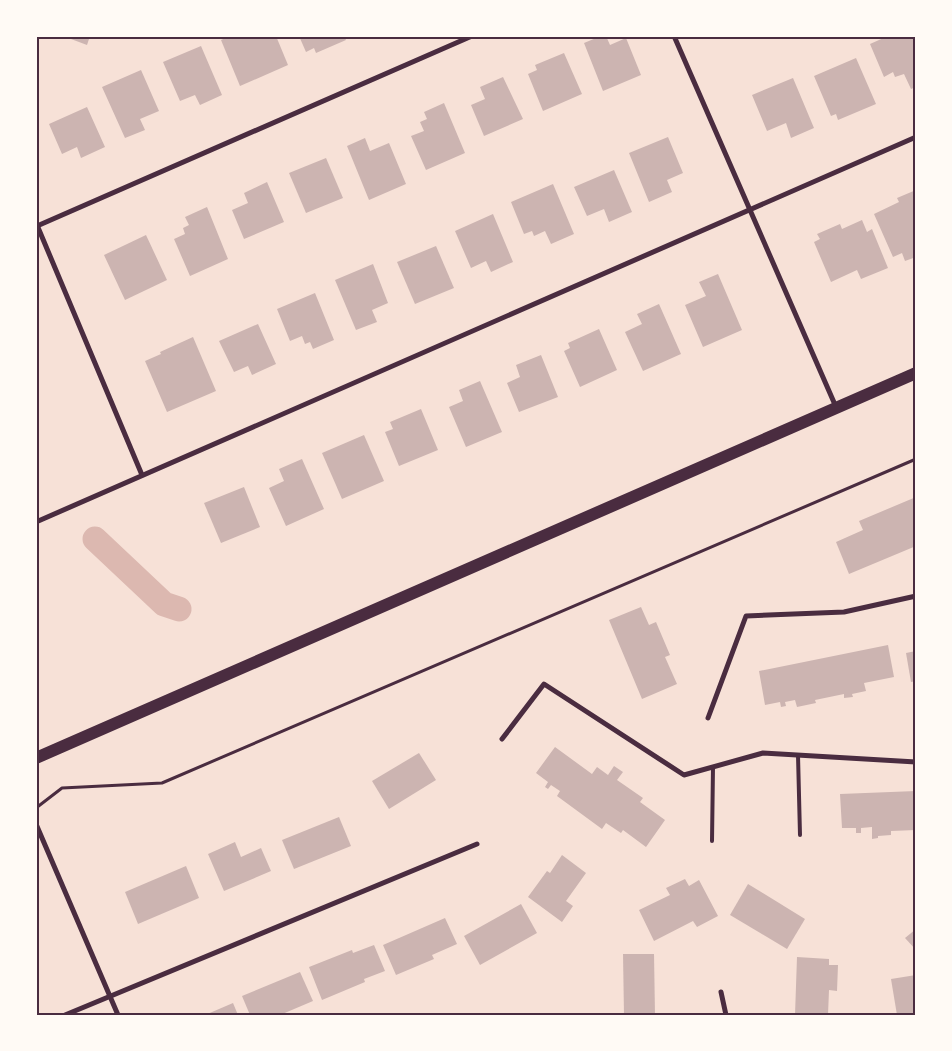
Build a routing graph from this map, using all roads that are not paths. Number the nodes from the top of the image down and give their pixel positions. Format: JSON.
{"nodes":[{"id":1,"x":472,"y":36,"type":"edge"},
{"id":2,"x":674,"y":36,"type":"edge"},
{"id":3,"x":916,"y":137,"type":"edge"},
{"id":4,"x":750,"y":211,"type":"junction"},
{"id":5,"x":37,"y":225,"type":"edge"},
{"id":6,"x":916,"y":373,"type":"edge"},
{"id":7,"x":836,"y":408,"type":"junction"},
{"id":8,"x":142,"y":475,"type":"junction"},
{"id":9,"x":36,"y":522,"type":"edge"},
{"id":10,"x":916,"y":596,"type":"edge"},
{"id":11,"x":708,"y":718,"type":"dead end"},
{"id":12,"x":502,"y":739,"type":"dead end"},
{"id":13,"x":798,"y":755,"type":"junction"},
{"id":14,"x":36,"y":758,"type":"edge"},
{"id":15,"x":916,"y":762,"type":"edge"},
{"id":16,"x":713,"y":767,"type":"junction"},
{"id":17,"x":36,"y":824,"type":"edge"},
{"id":18,"x":800,"y":835,"type":"dead end"},
{"id":19,"x":712,"y":841,"type":"dead end"},
{"id":20,"x":477,"y":844,"type":"dead end"},
{"id":21,"x":721,"y":992,"type":"dead end"},
{"id":22,"x":110,"y":995,"type":"junction"},
{"id":23,"x":64,"y":1015,"type":"edge"},
{"id":24,"x":118,"y":1015,"type":"edge"},
{"id":25,"x":726,"y":1015,"type":"edge"}],
"edges":[{"from":1,"to":5,"type":"street"},
{"from":2,"to":4,"type":"street"},
{"from":3,"to":4,"type":"street"},
{"from":4,"to":7,"type":"street"},
{"from":4,"to":8,"type":"street"},
{"from":5,"to":8,"type":"street"},
{"from":6,"to":7,"type":"main road"},
{"from":7,"to":14,"type":"main road"},
{"from":8,"to":9,"type":"street"},
{"from":10,"to":11,"type":"street"},
{"from":12,"to":16,"type":"street"},
{"from":13,"to":15,"type":"street"},
{"from":13,"to":16,"type":"street"},
{"from":13,"to":18,"type":"lane"},
{"from":16,"to":19,"type":"lane"},
{"from":17,"to":22,"type":"street"},
{"from":20,"to":22,"type":"street"},
{"from":21,"to":25,"type":"street"},
{"from":22,"to":23,"type":"street"},
{"from":22,"to":24,"type":"street"}]}
